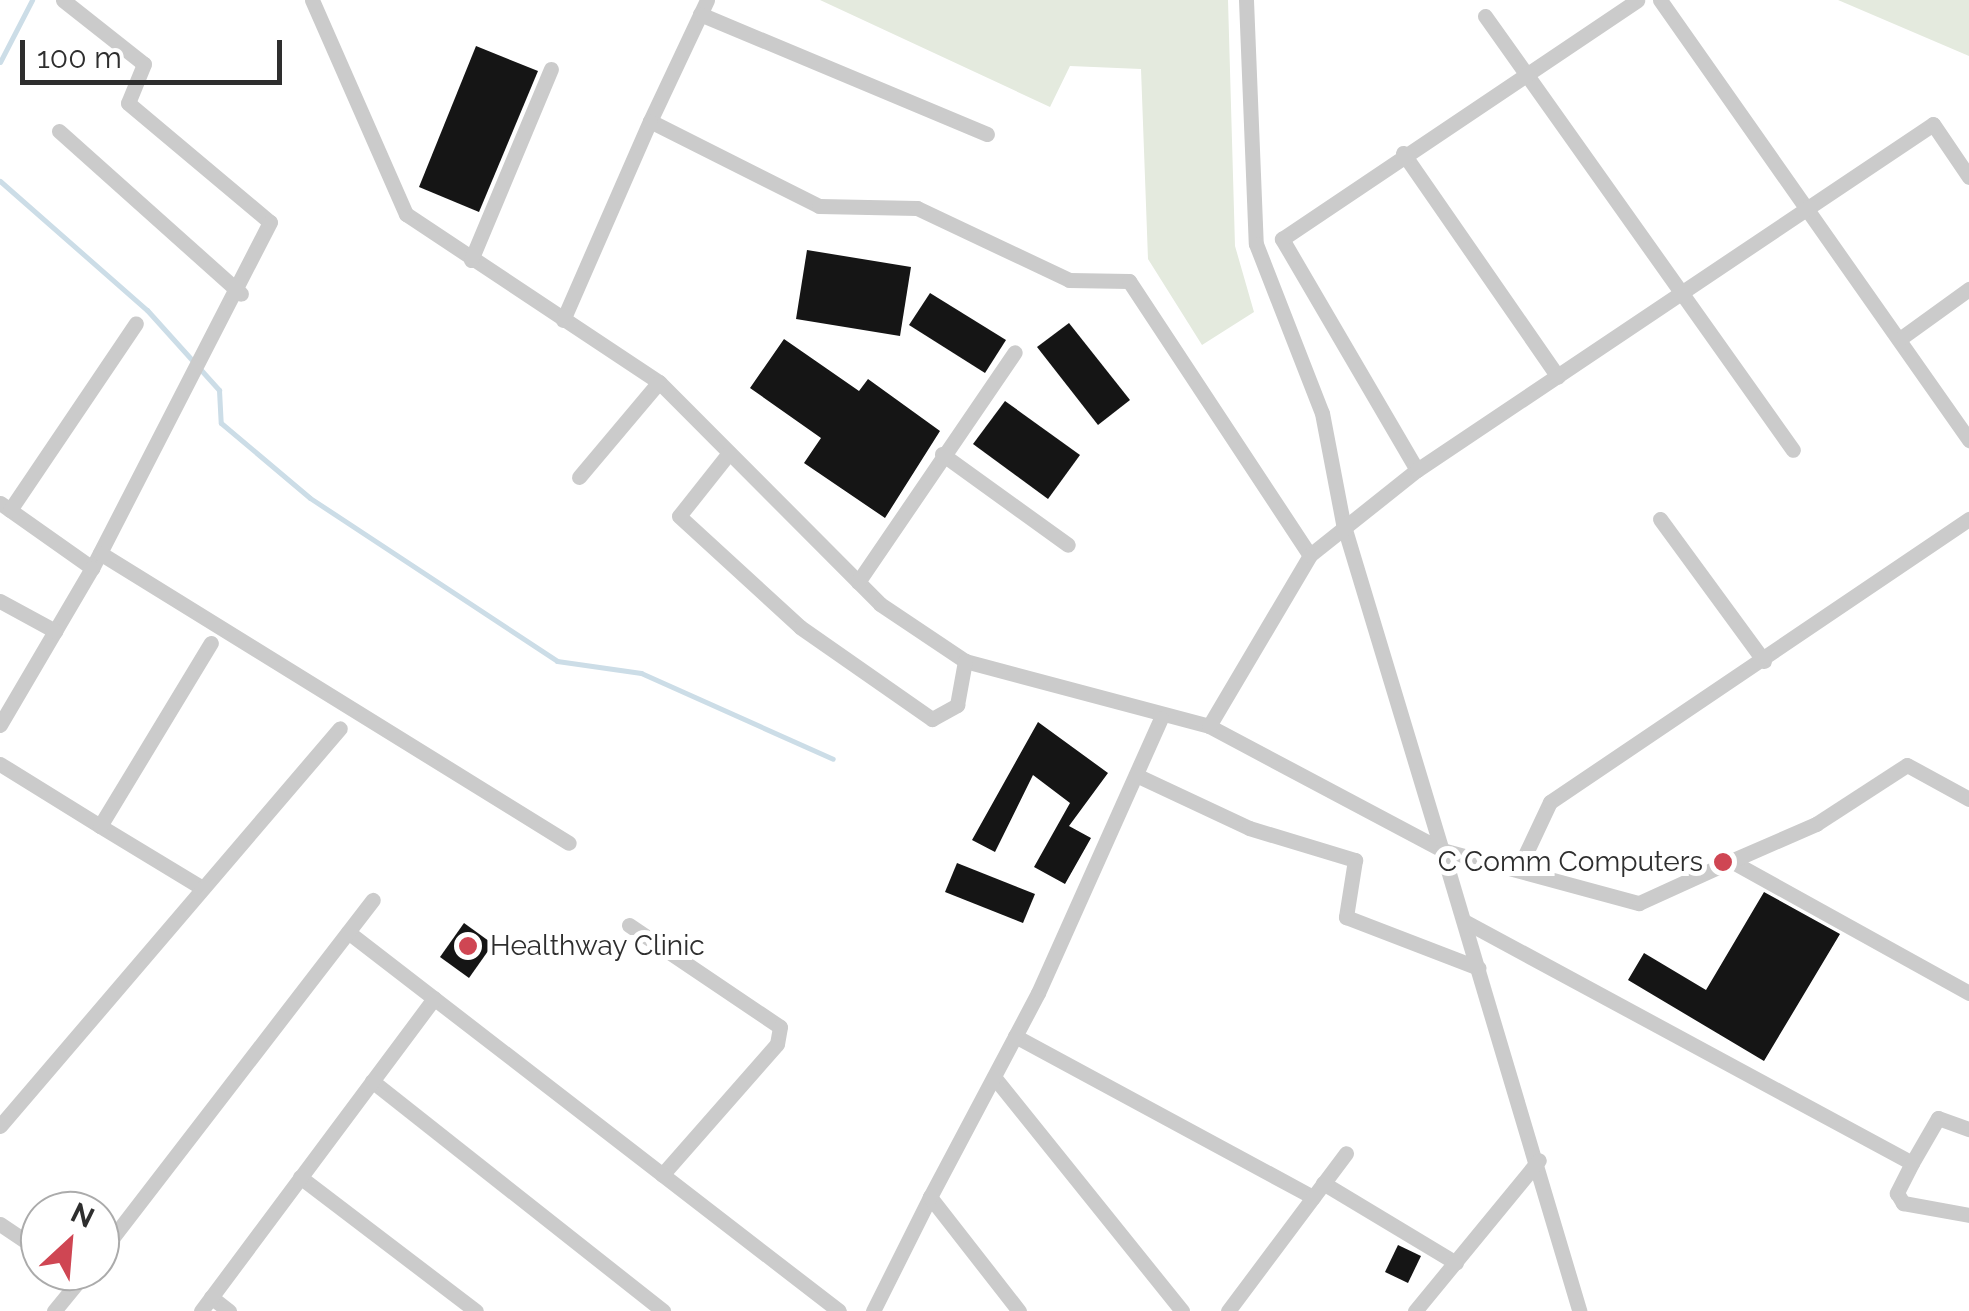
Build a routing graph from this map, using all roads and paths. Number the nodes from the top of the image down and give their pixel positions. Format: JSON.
{"nodes":[{"id":1,"x":63,"y":0,"type":"edge"},
{"id":2,"x":312,"y":0,"type":"edge"},
{"id":3,"x":1246,"y":0,"type":"edge"},
{"id":4,"x":1637,"y":0,"type":"edge"},
{"id":5,"x":1660,"y":0,"type":"edge"},
{"id":6,"x":704,"y":7,"type":"edge"},
{"id":7,"x":1485,"y":16,"type":"dead end"},
{"id":8,"x":551,"y":69,"type":"dead end"},
{"id":9,"x":1522,"y":69,"type":"junction"},
{"id":10,"x":650,"y":121,"type":"junction"},
{"id":11,"x":59,"y":132,"type":"dead end"},
{"id":12,"x":987,"y":134,"type":"dead end"},
{"id":13,"x":1403,"y":153,"type":"junction"},
{"id":14,"x":1969,"y":177,"type":"edge"},
{"id":15,"x":1808,"y":206,"type":"junction"},
{"id":16,"x":471,"y":260,"type":"junction"},
{"id":17,"x":1969,"y":289,"type":"edge"},
{"id":18,"x":241,"y":294,"type":"junction"},
{"id":19,"x":1683,"y":295,"type":"junction"},
{"id":20,"x":563,"y":320,"type":"junction"},
{"id":21,"x":136,"y":323,"type":"dead end"},
{"id":22,"x":1902,"y":338,"type":"junction"},
{"id":23,"x":1015,"y":352,"type":"dead end"},
{"id":24,"x":1558,"y":377,"type":"junction"},
{"id":25,"x":659,"y":382,"type":"junction"},
{"id":26,"x":1969,"y":440,"type":"edge"},
{"id":27,"x":1794,"y":450,"type":"dead end"},
{"id":28,"x":729,"y":453,"type":"junction"},
{"id":29,"x":942,"y":454,"type":"junction"},
{"id":30,"x":1417,"y":470,"type":"junction"},
{"id":31,"x":579,"y":477,"type":"dead end"},
{"id":32,"x":5,"y":507,"type":"edge"},
{"id":33,"x":1660,"y":518,"type":"dead end"},
{"id":34,"x":1969,"y":519,"type":"edge"},
{"id":35,"x":1344,"y":523,"type":"junction"},
{"id":36,"x":1068,"y":545,"type":"dead end"},
{"id":37,"x":100,"y":553,"type":"junction"},
{"id":38,"x":1310,"y":555,"type":"junction"},
{"id":39,"x":92,"y":568,"type":"junction"},
{"id":40,"x":858,"y":582,"type":"junction"},
{"id":41,"x":0,"y":601,"type":"edge"},
{"id":42,"x":54,"y":630,"type":"junction"},
{"id":43,"x":210,"y":642,"type":"dead end"},
{"id":44,"x":964,"y":661,"type":"junction"},
{"id":45,"x":1764,"y":661,"type":"junction"},
{"id":46,"x":1162,"y":718,"type":"junction"},
{"id":47,"x":0,"y":724,"type":"edge"},
{"id":48,"x":1209,"y":726,"type":"junction"},
{"id":49,"x":340,"y":728,"type":"dead end"},
{"id":50,"x":0,"y":764,"type":"edge"},
{"id":51,"x":1136,"y":774,"type":"junction"},
{"id":52,"x":1969,"y":799,"type":"edge"},
{"id":53,"x":100,"y":826,"type":"junction"},
{"id":54,"x":569,"y":843,"type":"dead end"},
{"id":55,"x":1442,"y":850,"type":"junction"},
{"id":56,"x":1730,"y":862,"type":"junction"},
{"id":57,"x":1518,"y":870,"type":"junction"},
{"id":58,"x":199,"y":886,"type":"junction"},
{"id":59,"x":373,"y":900,"type":"dead end"},
{"id":60,"x":1464,"y":921,"type":"junction"},
{"id":61,"x":629,"y":925,"type":"dead end"},
{"id":62,"x":348,"y":932,"type":"junction"},
{"id":63,"x":1479,"y":968,"type":"junction"},
{"id":64,"x":1969,"y":993,"type":"edge"},
{"id":65,"x":434,"y":998,"type":"junction"},
{"id":66,"x":1015,"y":1036,"type":"junction"},
{"id":67,"x":994,"y":1077,"type":"junction"},
{"id":68,"x":372,"y":1081,"type":"junction"},
{"id":69,"x":0,"y":1126,"type":"edge"},
{"id":70,"x":1969,"y":1129,"type":"edge"},
{"id":71,"x":1346,"y":1153,"type":"dead end"},
{"id":72,"x":1539,"y":1160,"type":"junction"},
{"id":73,"x":1912,"y":1163,"type":"junction"},
{"id":74,"x":662,"y":1175,"type":"junction"},
{"id":75,"x":300,"y":1178,"type":"junction"},
{"id":76,"x":1323,"y":1183,"type":"junction"},
{"id":77,"x":930,"y":1197,"type":"junction"},
{"id":78,"x":1313,"y":1197,"type":"junction"},
{"id":79,"x":1969,"y":1216,"type":"edge"},
{"id":80,"x":120,"y":1228,"type":"edge"},
{"id":81,"x":1456,"y":1262,"type":"junction"},
{"id":82,"x":212,"y":1296,"type":"junction"},
{"id":83,"x":201,"y":1311,"type":"edge"},
{"id":84,"x":230,"y":1311,"type":"edge"},
{"id":85,"x":476,"y":1311,"type":"edge"},
{"id":86,"x":662,"y":1311,"type":"edge"},
{"id":87,"x":839,"y":1311,"type":"edge"},
{"id":88,"x":873,"y":1311,"type":"edge"},
{"id":89,"x":1019,"y":1311,"type":"edge"},
{"id":90,"x":1182,"y":1311,"type":"edge"},
{"id":91,"x":1228,"y":1311,"type":"edge"},
{"id":92,"x":1416,"y":1311,"type":"edge"},
{"id":93,"x":1579,"y":1311,"type":"edge"}],
"edges":[{"from":1,"to":18,"type":"street"},
{"from":2,"to":16,"type":"street"},
{"from":3,"to":35,"type":"street"},
{"from":4,"to":9,"type":"street"},
{"from":5,"to":15,"type":"street"},
{"from":6,"to":10,"type":"street"},
{"from":6,"to":12,"type":"street"},
{"from":7,"to":9,"type":"street"},
{"from":8,"to":16,"type":"street"},
{"from":9,"to":13,"type":"street"},
{"from":9,"to":19,"type":"street"},
{"from":10,"to":20,"type":"street"},
{"from":10,"to":38,"type":"street"},
{"from":11,"to":18,"type":"street"},
{"from":13,"to":24,"type":"street"},
{"from":13,"to":30,"type":"street"},
{"from":14,"to":15,"type":"street"},
{"from":15,"to":19,"type":"street"},
{"from":15,"to":22,"type":"street"},
{"from":16,"to":20,"type":"street"},
{"from":17,"to":22,"type":"street"},
{"from":18,"to":37,"type":"street"},
{"from":19,"to":24,"type":"street"},
{"from":19,"to":27,"type":"street"},
{"from":20,"to":25,"type":"street"},
{"from":21,"to":32,"type":"street"},
{"from":22,"to":26,"type":"street"},
{"from":23,"to":29,"type":"street"},
{"from":24,"to":30,"type":"street"},
{"from":25,"to":28,"type":"street"},
{"from":25,"to":31,"type":"street"},
{"from":28,"to":40,"type":"street"},
{"from":28,"to":44,"type":"street"},
{"from":29,"to":36,"type":"street"},
{"from":29,"to":40,"type":"street"},
{"from":30,"to":35,"type":"street"},
{"from":32,"to":39,"type":"street"},
{"from":33,"to":45,"type":"street"},
{"from":34,"to":45,"type":"street"},
{"from":35,"to":38,"type":"street"},
{"from":35,"to":55,"type":"street"},
{"from":37,"to":39,"type":"street"},
{"from":37,"to":54,"type":"street"},
{"from":38,"to":48,"type":"street"},
{"from":39,"to":42,"type":"street"},
{"from":40,"to":44,"type":"street"},
{"from":41,"to":42,"type":"street"},
{"from":42,"to":47,"type":"street"},
{"from":43,"to":53,"type":"street"},
{"from":44,"to":46,"type":"street"},
{"from":45,"to":57,"type":"street"},
{"from":46,"to":48,"type":"street"},
{"from":46,"to":51,"type":"street"},
{"from":48,"to":55,"type":"street"},
{"from":49,"to":58,"type":"street"},
{"from":50,"to":53,"type":"street"},
{"from":51,"to":63,"type":"street"},
{"from":51,"to":66,"type":"street"},
{"from":52,"to":56,"type":"street"},
{"from":53,"to":58,"type":"street"},
{"from":55,"to":57,"type":"street"},
{"from":55,"to":60,"type":"street"},
{"from":56,"to":57,"type":"street"},
{"from":56,"to":64,"type":"street"},
{"from":58,"to":69,"type":"street"},
{"from":59,"to":62,"type":"street"},
{"from":60,"to":63,"type":"street"},
{"from":60,"to":73,"type":"street"},
{"from":61,"to":74,"type":"street"},
{"from":62,"to":65,"type":"street"},
{"from":62,"to":80,"type":"street"},
{"from":63,"to":72,"type":"street"},
{"from":65,"to":68,"type":"street"},
{"from":65,"to":74,"type":"street"},
{"from":66,"to":67,"type":"street"},
{"from":66,"to":78,"type":"street"},
{"from":67,"to":77,"type":"street"},
{"from":67,"to":90,"type":"street"},
{"from":68,"to":75,"type":"street"},
{"from":68,"to":86,"type":"street"},
{"from":70,"to":73,"type":"street"},
{"from":71,"to":76,"type":"street"},
{"from":72,"to":81,"type":"street"},
{"from":72,"to":93,"type":"street"},
{"from":73,"to":79,"type":"street"},
{"from":74,"to":87,"type":"street"},
{"from":75,"to":82,"type":"street"},
{"from":75,"to":85,"type":"street"},
{"from":76,"to":78,"type":"street"},
{"from":76,"to":81,"type":"street"},
{"from":77,"to":88,"type":"street"},
{"from":77,"to":89,"type":"street"},
{"from":78,"to":91,"type":"street"},
{"from":81,"to":92,"type":"street"},
{"from":82,"to":83,"type":"street"},
{"from":82,"to":84,"type":"street"}]}
